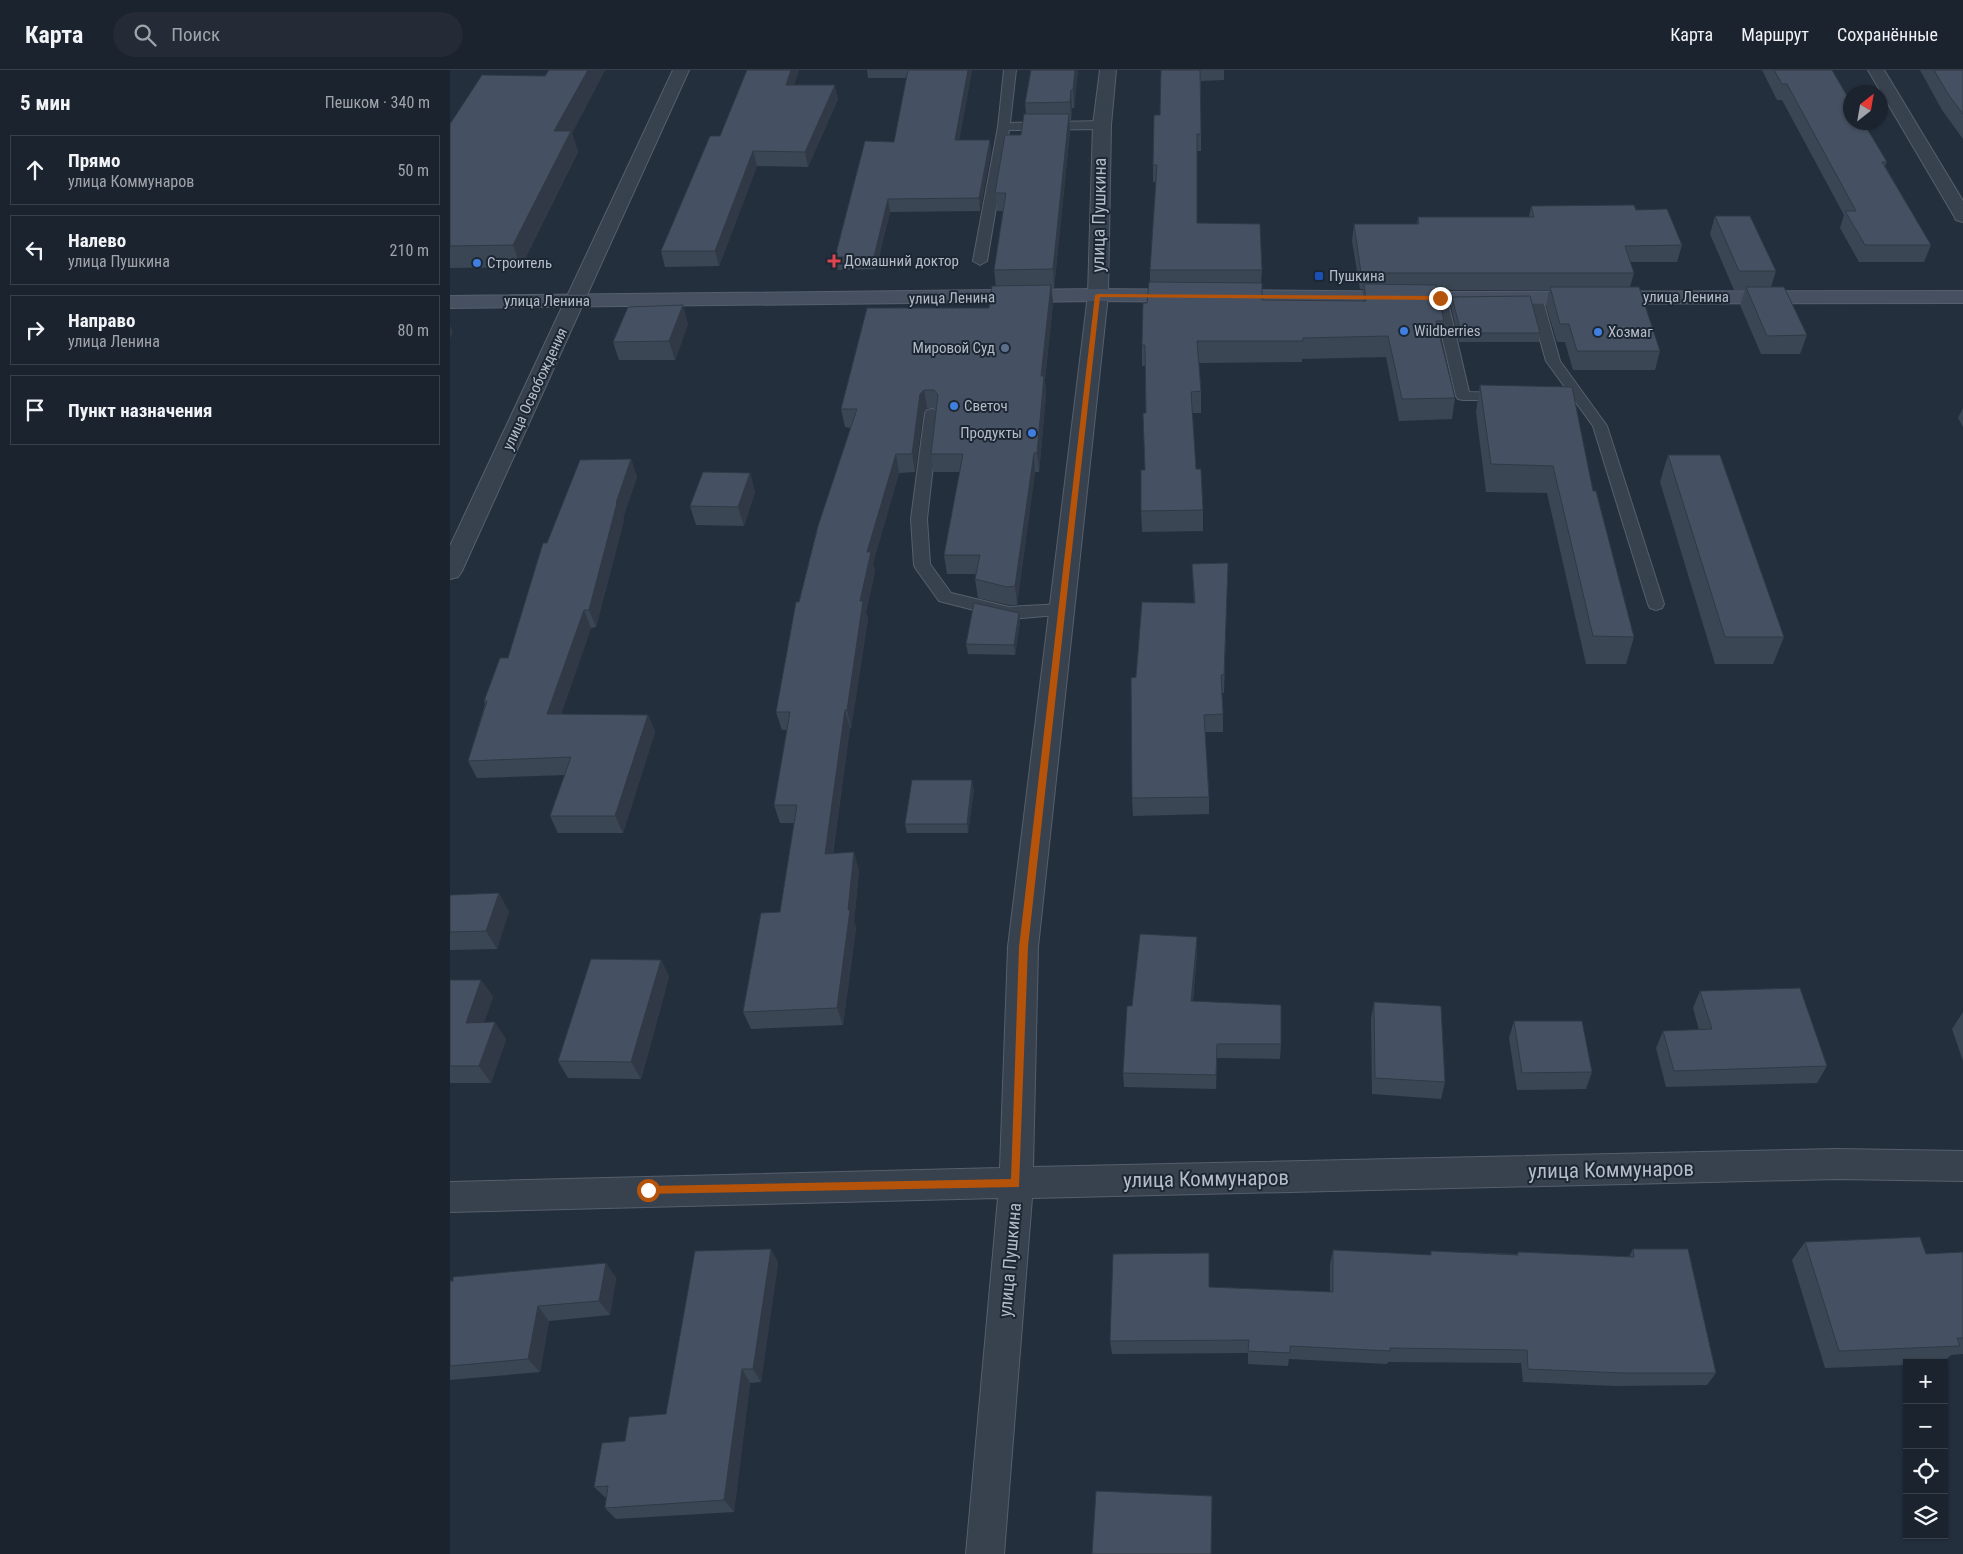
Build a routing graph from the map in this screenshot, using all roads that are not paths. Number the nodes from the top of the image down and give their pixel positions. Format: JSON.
{"nodes":[{"id":1,"x":681,"y":70,"type":"edge"},
{"id":2,"x":1010,"y":70,"type":"edge"},
{"id":3,"x":1108,"y":70,"type":"edge"},
{"id":4,"x":1876,"y":70,"type":"edge"},
{"id":5,"x":1102,"y":125,"type":"junction"},
{"id":6,"x":1004,"y":127,"type":"junction"},
{"id":7,"x":1963,"y":216,"type":"edge"},
{"id":8,"x":980,"y":260,"type":"dead end"},
{"id":9,"x":1098,"y":295,"type":"junction"},
{"id":10,"x":1535,"y":297,"type":"junction"},
{"id":11,"x":1963,"y":297,"type":"edge"},
{"id":12,"x":1440,"y":298,"type":"junction"},
{"id":13,"x":576,"y":301,"type":"junction"},
{"id":14,"x":450,"y":302,"type":"edge"},
{"id":15,"x":1522,"y":398,"type":"edge"},
{"id":16,"x":1561,"y":398,"type":"edge"},
{"id":17,"x":1580,"y":399,"type":"junction"},
{"id":18,"x":932,"y":413,"type":"dead end"},
{"id":19,"x":450,"y":571,"type":"edge"},
{"id":20,"x":1656,"y":604,"type":"dead end"},
{"id":21,"x":1062,"y":610,"type":"junction"},
{"id":22,"x":1963,"y":1166,"type":"edge"},
{"id":23,"x":1016,"y":1184,"type":"junction"},
{"id":24,"x":450,"y":1197,"type":"edge"},
{"id":25,"x":985,"y":1554,"type":"edge"}],
"edges":[{"from":1,"to":13,"type":"street","name":"улица Освобождения"},
{"from":2,"to":6,"type":"lane"},
{"from":3,"to":5,"type":"street","name":"улица Пушкина"},
{"from":4,"to":7,"type":"street"},
{"from":5,"to":6,"type":"lane"},
{"from":5,"to":9,"type":"street","name":"улица Пушкина"},
{"from":6,"to":8,"type":"lane"},
{"from":9,"to":12,"type":"main road","name":"улица Ленина"},
{"from":9,"to":13,"type":"main road","name":"улица Ленина"},
{"from":9,"to":21,"type":"street","name":"улица Пушкина"},
{"from":10,"to":11,"type":"main road","name":"улица Ленина"},
{"from":10,"to":12,"type":"main road","name":"улица Ленина"},
{"from":10,"to":17,"type":"lane"},
{"from":12,"to":15,"type":"lane"},
{"from":13,"to":14,"type":"main road","name":"улица Ленина"},
{"from":13,"to":19,"type":"street","name":"улица Освобождения"},
{"from":16,"to":17,"type":"lane"},
{"from":17,"to":20,"type":"lane"},
{"from":18,"to":21,"type":"lane"},
{"from":21,"to":23,"type":"street","name":"улица Пушкина"},
{"from":22,"to":23,"type":"street","name":"улица Коммунаров"},
{"from":23,"to":24,"type":"street","name":"улица Коммунаров"},
{"from":23,"to":25,"type":"street","name":"улица Пушкина"}]}
